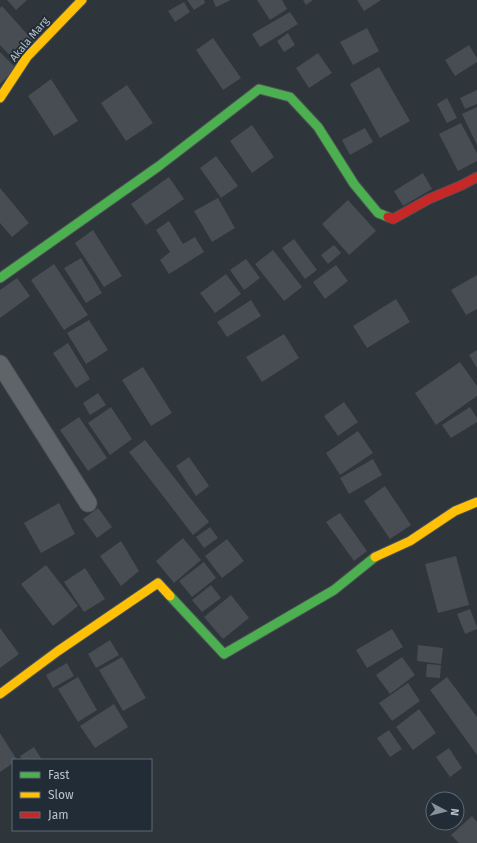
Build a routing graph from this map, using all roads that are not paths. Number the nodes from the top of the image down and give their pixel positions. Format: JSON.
{"nodes":[{"id":1,"x":82,"y":0,"type":"edge"},
{"id":2,"x":0,"y":98,"type":"edge"},
{"id":3,"x":477,"y":177,"type":"edge"},
{"id":4,"x":0,"y":278,"type":"edge"},
{"id":5,"x":0,"y":364,"type":"edge"},
{"id":6,"x":477,"y":502,"type":"edge"},
{"id":7,"x":88,"y":503,"type":"dead end"},
{"id":8,"x":0,"y":694,"type":"edge"}],
"edges":[{"from":1,"to":2,"type":"street","name":"Akala Marg"},
{"from":3,"to":4,"type":"street"},
{"from":5,"to":7,"type":"street"},
{"from":6,"to":8,"type":"street"}]}
